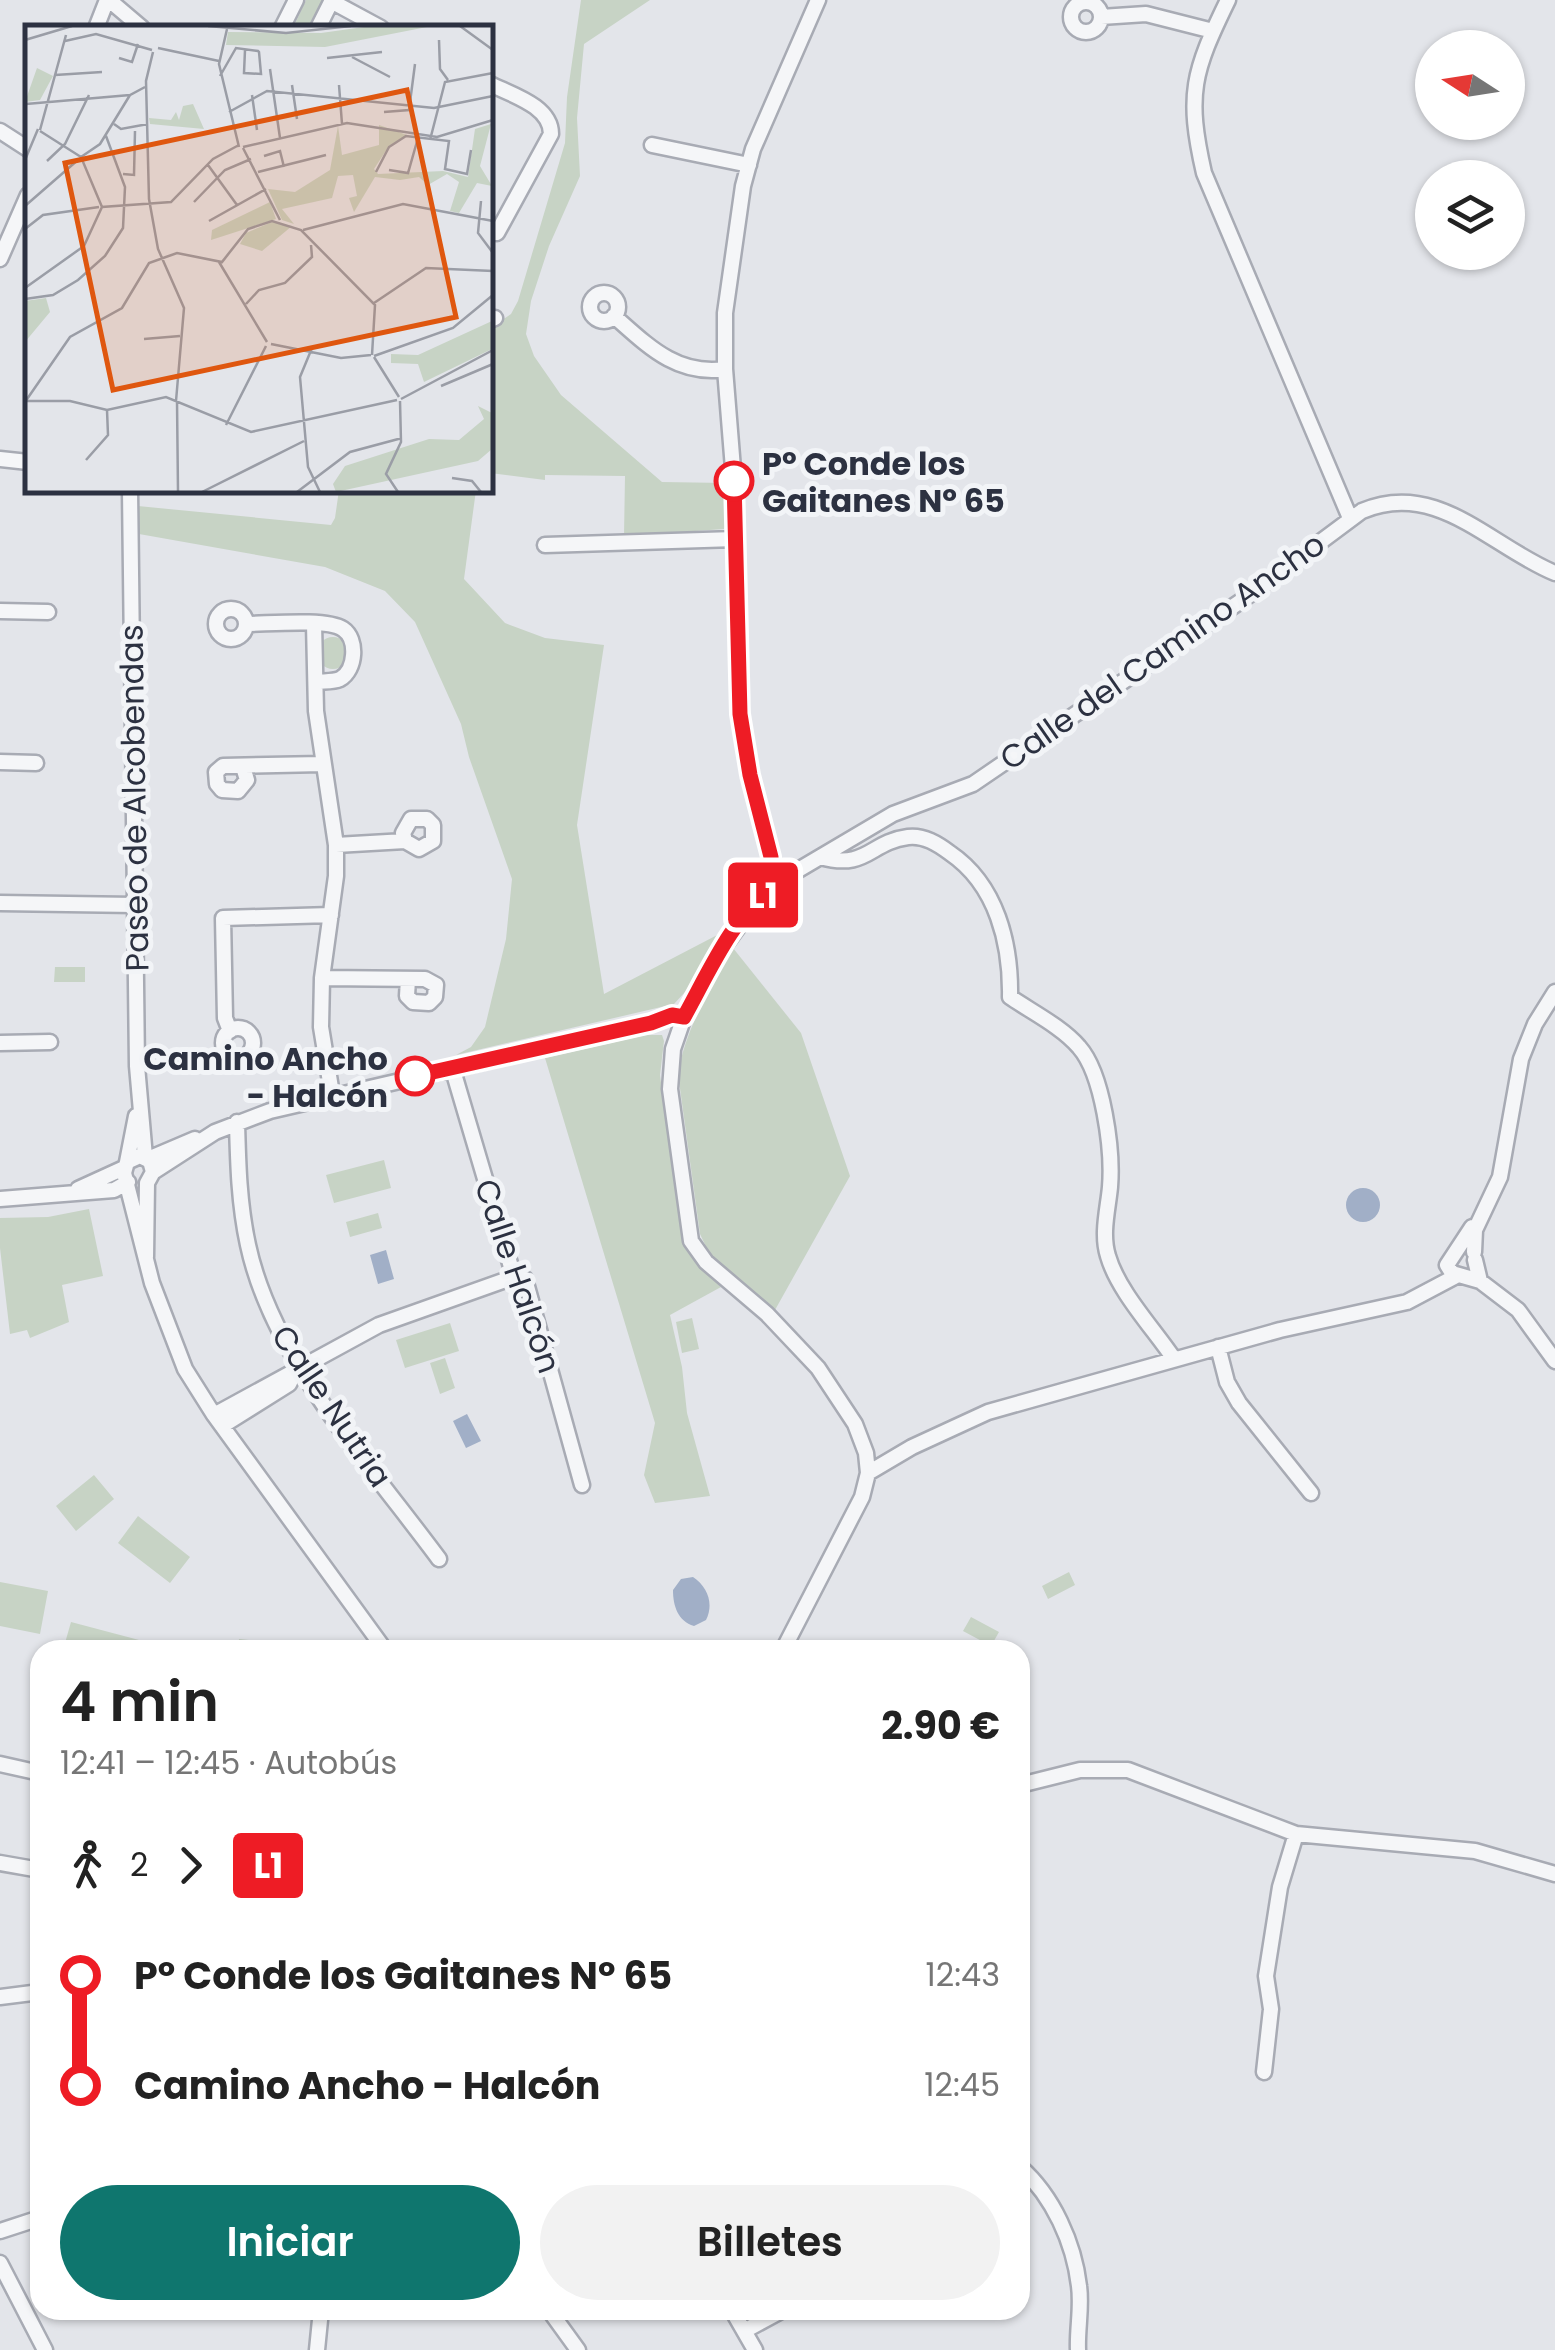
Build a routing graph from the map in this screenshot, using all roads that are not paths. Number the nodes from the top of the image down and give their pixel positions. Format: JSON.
{"nodes":[{"id":1,"x":108,"y":0,"type":"edge"},
{"id":2,"x":296,"y":0,"type":"edge"},
{"id":3,"x":818,"y":0,"type":"edge"},
{"id":4,"x":1228,"y":0,"type":"edge"},
{"id":5,"x":332,"y":1,"type":"edge"},
{"id":6,"x":1101,"y":17,"type":"dead end"},
{"id":7,"x":97,"y":25,"type":"edge"},
{"id":8,"x":138,"y":25,"type":"edge"},
{"id":9,"x":284,"y":25,"type":"edge"},
{"id":10,"x":320,"y":25,"type":"edge"},
{"id":11,"x":376,"y":25,"type":"edge"},
{"id":12,"x":1213,"y":30,"type":"junction"},
{"id":13,"x":492,"y":85,"type":"edge"},
{"id":14,"x":0,"y":131,"type":"edge"},
{"id":15,"x":652,"y":145,"type":"dead end"},
{"id":16,"x":25,"y":147,"type":"edge"},
{"id":17,"x":748,"y":165,"type":"junction"},
{"id":18,"x":25,"y":202,"type":"edge"},
{"id":19,"x":497,"y":233,"type":"dead end"},
{"id":20,"x":0,"y":259,"type":"edge"},
{"id":21,"x":614,"y":316,"type":"dead end"},
{"id":22,"x":725,"y":369,"type":"junction"},
{"id":23,"x":0,"y":459,"type":"edge"},
{"id":24,"x":25,"y":460,"type":"edge"},
{"id":25,"x":130,"y":492,"type":"edge"},
{"id":26,"x":1350,"y":518,"type":"junction"},
{"id":27,"x":736,"y":539,"type":"junction"},
{"id":28,"x":545,"y":546,"type":"dead end"},
{"id":29,"x":1555,"y":573,"type":"edge"},
{"id":30,"x":0,"y":611,"type":"edge"},
{"id":31,"x":48,"y":612,"type":"dead end"},
{"id":32,"x":246,"y":624,"type":"dead end"},
{"id":33,"x":314,"y":624,"type":"junction"},
{"id":34,"x":316,"y":682,"type":"junction"},
{"id":35,"x":0,"y":762,"type":"edge"},
{"id":36,"x":36,"y":764,"type":"dead end"},
{"id":37,"x":322,"y":764,"type":"junction"},
{"id":38,"x":244,"y":767,"type":"dead end"},
{"id":39,"x":405,"y":841,"type":"dead end"},
{"id":40,"x":336,"y":844,"type":"junction"},
{"id":41,"x":820,"y":857,"type":"junction"},
{"id":42,"x":778,"y":883,"type":"junction"},
{"id":43,"x":0,"y":904,"type":"edge"},
{"id":44,"x":135,"y":905,"type":"junction"},
{"id":45,"x":331,"y":915,"type":"junction"},
{"id":46,"x":322,"y":978,"type":"junction"},
{"id":47,"x":408,"y":979,"type":"dead end"},
{"id":48,"x":1555,"y":992,"type":"edge"},
{"id":49,"x":684,"y":1017,"type":"junction"},
{"id":50,"x":651,"y":1023,"type":"junction"},
{"id":51,"x":230,"y":1030,"type":"dead end"},
{"id":52,"x":678,"y":1032,"type":"junction"},
{"id":53,"x":0,"y":1042,"type":"edge"},
{"id":54,"x":50,"y":1042,"type":"dead end"},
{"id":55,"x":452,"y":1067,"type":"junction"},
{"id":56,"x":332,"y":1094,"type":"junction"},
{"id":57,"x":138,"y":1106,"type":"junction"},
{"id":58,"x":236,"y":1122,"type":"junction"},
{"id":59,"x":142,"y":1126,"type":"junction"},
{"id":60,"x":215,"y":1132,"type":"junction"},
{"id":61,"x":178,"y":1144,"type":"junction"},
{"id":62,"x":148,"y":1168,"type":"junction"},
{"id":63,"x":126,"y":1170,"type":"junction"},
{"id":64,"x":0,"y":1199,"type":"edge"},
{"id":65,"x":1469,"y":1253,"type":"junction"},
{"id":66,"x":146,"y":1257,"type":"junction"},
{"id":67,"x":1456,"y":1272,"type":"junction"},
{"id":68,"x":514,"y":1277,"type":"junction"},
{"id":69,"x":1480,"y":1281,"type":"junction"},
{"id":70,"x":1218,"y":1347,"type":"junction"},
{"id":71,"x":1174,"y":1359,"type":"junction"},
{"id":72,"x":1555,"y":1361,"type":"edge"},
{"id":73,"x":298,"y":1372,"type":"junction"},
{"id":74,"x":218,"y":1421,"type":"junction"},
{"id":75,"x":912,"y":1446,"type":"junction"},
{"id":76,"x":867,"y":1456,"type":"junction"},
{"id":77,"x":868,"y":1473,"type":"junction"},
{"id":78,"x":582,"y":1484,"type":"dead end"},
{"id":79,"x":1311,"y":1493,"type":"dead end"},
{"id":80,"x":438,"y":1559,"type":"dead end"},
{"id":81,"x":378,"y":1640,"type":"edge"},
{"id":82,"x":789,"y":1640,"type":"edge"},
{"id":83,"x":0,"y":1764,"type":"edge"},
{"id":84,"x":30,"y":1771,"type":"edge"},
{"id":85,"x":1030,"y":1782,"type":"edge"},
{"id":86,"x":1296,"y":1834,"type":"junction"},
{"id":87,"x":0,"y":1863,"type":"edge"},
{"id":88,"x":30,"y":1868,"type":"edge"},
{"id":89,"x":1555,"y":1874,"type":"edge"},
{"id":90,"x":30,"y":1993,"type":"edge"},
{"id":91,"x":0,"y":1997,"type":"edge"},
{"id":92,"x":1264,"y":2072,"type":"dead end"},
{"id":93,"x":1030,"y":2176,"type":"edge"},
{"id":94,"x":30,"y":2222,"type":"edge"},
{"id":95,"x":0,"y":2238,"type":"edge"},
{"id":96,"x":0,"y":2263,"type":"edge"},
{"id":97,"x":320,"y":2320,"type":"edge"},
{"id":98,"x":557,"y":2320,"type":"edge"},
{"id":99,"x":739,"y":2320,"type":"edge"},
{"id":100,"x":764,"y":2320,"type":"edge"},
{"id":101,"x":746,"y":2330,"type":"junction"},
{"id":102,"x":44,"y":2350,"type":"edge"},
{"id":103,"x":318,"y":2350,"type":"edge"},
{"id":104,"x":578,"y":2350,"type":"edge"},
{"id":105,"x":755,"y":2350,"type":"edge"},
{"id":106,"x":1078,"y":2350,"type":"edge"}],
"edges":[{"from":1,"to":7,"type":"street"},
{"from":1,"to":8,"type":"street"},
{"from":2,"to":9,"type":"street"},
{"from":3,"to":17,"type":"street"},
{"from":4,"to":12,"type":"street"},
{"from":5,"to":10,"type":"street"},
{"from":5,"to":11,"type":"street"},
{"from":6,"to":12,"type":"street"},
{"from":12,"to":26,"type":"street"},
{"from":13,"to":19,"type":"street"},
{"from":14,"to":16,"type":"street"},
{"from":15,"to":17,"type":"street"},
{"from":17,"to":22,"type":"street"},
{"from":18,"to":20,"type":"street"},
{"from":21,"to":22,"type":"street"},
{"from":22,"to":27,"type":"street"},
{"from":23,"to":24,"type":"street"},
{"from":25,"to":44,"type":"street","name":"Paseo de Alcobendas"},
{"from":26,"to":29,"type":"street","name":"Calle del Camino Ancho"},
{"from":26,"to":41,"type":"street","name":"Calle del Camino Ancho"},
{"from":27,"to":28,"type":"street"},
{"from":27,"to":42,"type":"street"},
{"from":30,"to":31,"type":"street"},
{"from":32,"to":33,"type":"street"},
{"from":33,"to":34,"type":"street"},
{"from":33,"to":34,"type":"street"},
{"from":34,"to":37,"type":"street"},
{"from":35,"to":36,"type":"street"},
{"from":37,"to":38,"type":"street"},
{"from":37,"to":40,"type":"street"},
{"from":39,"to":40,"type":"street"},
{"from":40,"to":45,"type":"street"},
{"from":41,"to":42,"type":"street","name":"Calle del Camino Ancho"},
{"from":41,"to":71,"type":"street"},
{"from":42,"to":49,"type":"street","name":"Calle del Camino Ancho"},
{"from":43,"to":44,"type":"street"},
{"from":44,"to":57,"type":"street","name":"Paseo de Alcobendas"},
{"from":45,"to":46,"type":"street"},
{"from":45,"to":51,"type":"street"},
{"from":46,"to":47,"type":"street"},
{"from":46,"to":56,"type":"street"},
{"from":48,"to":65,"type":"street"},
{"from":49,"to":50,"type":"street"},
{"from":49,"to":52,"type":"street","name":"Calle del Camino Ancho"},
{"from":50,"to":52,"type":"street"},
{"from":50,"to":55,"type":"street"},
{"from":52,"to":76,"type":"street","name":"Calle del Camino Ancho"},
{"from":53,"to":54,"type":"street"},
{"from":55,"to":56,"type":"street"},
{"from":55,"to":68,"type":"street","name":"Calle Halcón"},
{"from":56,"to":58,"type":"street"},
{"from":57,"to":59,"type":"street","name":"Paseo de Alcobendas"},
{"from":57,"to":63,"type":"street","name":"Paseo de Alcobendas"},
{"from":58,"to":60,"type":"street"},
{"from":58,"to":73,"type":"street","name":"Calle Nutria"},
{"from":59,"to":61,"type":"street"},
{"from":59,"to":62,"type":"street","name":"Paseo de Alcobendas"},
{"from":60,"to":61,"type":"street"},
{"from":60,"to":62,"type":"street"},
{"from":61,"to":62,"type":"street"},
{"from":62,"to":63,"type":"street"},
{"from":62,"to":63,"type":"street"},
{"from":62,"to":66,"type":"street","name":"Paseo de Alcobendas"},
{"from":63,"to":64,"type":"street"},
{"from":63,"to":66,"type":"street","name":"Paseo de Alcobendas"},
{"from":65,"to":67,"type":"street"},
{"from":65,"to":67,"type":"street"},
{"from":65,"to":69,"type":"street"},
{"from":66,"to":74,"type":"street","name":"Paseo de Alcobendas"},
{"from":67,"to":69,"type":"street"},
{"from":67,"to":70,"type":"street"},
{"from":68,"to":73,"type":"street"},
{"from":68,"to":78,"type":"street","name":"Calle Halcón"},
{"from":69,"to":72,"type":"street"},
{"from":70,"to":71,"type":"street"},
{"from":70,"to":79,"type":"street"},
{"from":71,"to":75,"type":"street"},
{"from":73,"to":74,"type":"street"},
{"from":73,"to":80,"type":"street","name":"Calle Nutria"},
{"from":74,"to":81,"type":"street","name":"Paseo de Alcobendas"},
{"from":75,"to":76,"type":"street"},
{"from":75,"to":77,"type":"street"},
{"from":76,"to":77,"type":"street"},
{"from":77,"to":82,"type":"street"},
{"from":83,"to":84,"type":"street"},
{"from":85,"to":86,"type":"street"},
{"from":86,"to":89,"type":"street"},
{"from":86,"to":92,"type":"street"},
{"from":87,"to":88,"type":"street"},
{"from":90,"to":91,"type":"street"},
{"from":93,"to":106,"type":"street"},
{"from":94,"to":95,"type":"street"},
{"from":96,"to":102,"type":"street"},
{"from":97,"to":103,"type":"street"},
{"from":98,"to":104,"type":"street"},
{"from":99,"to":101,"type":"street"},
{"from":100,"to":101,"type":"street"},
{"from":101,"to":105,"type":"street"}]}
